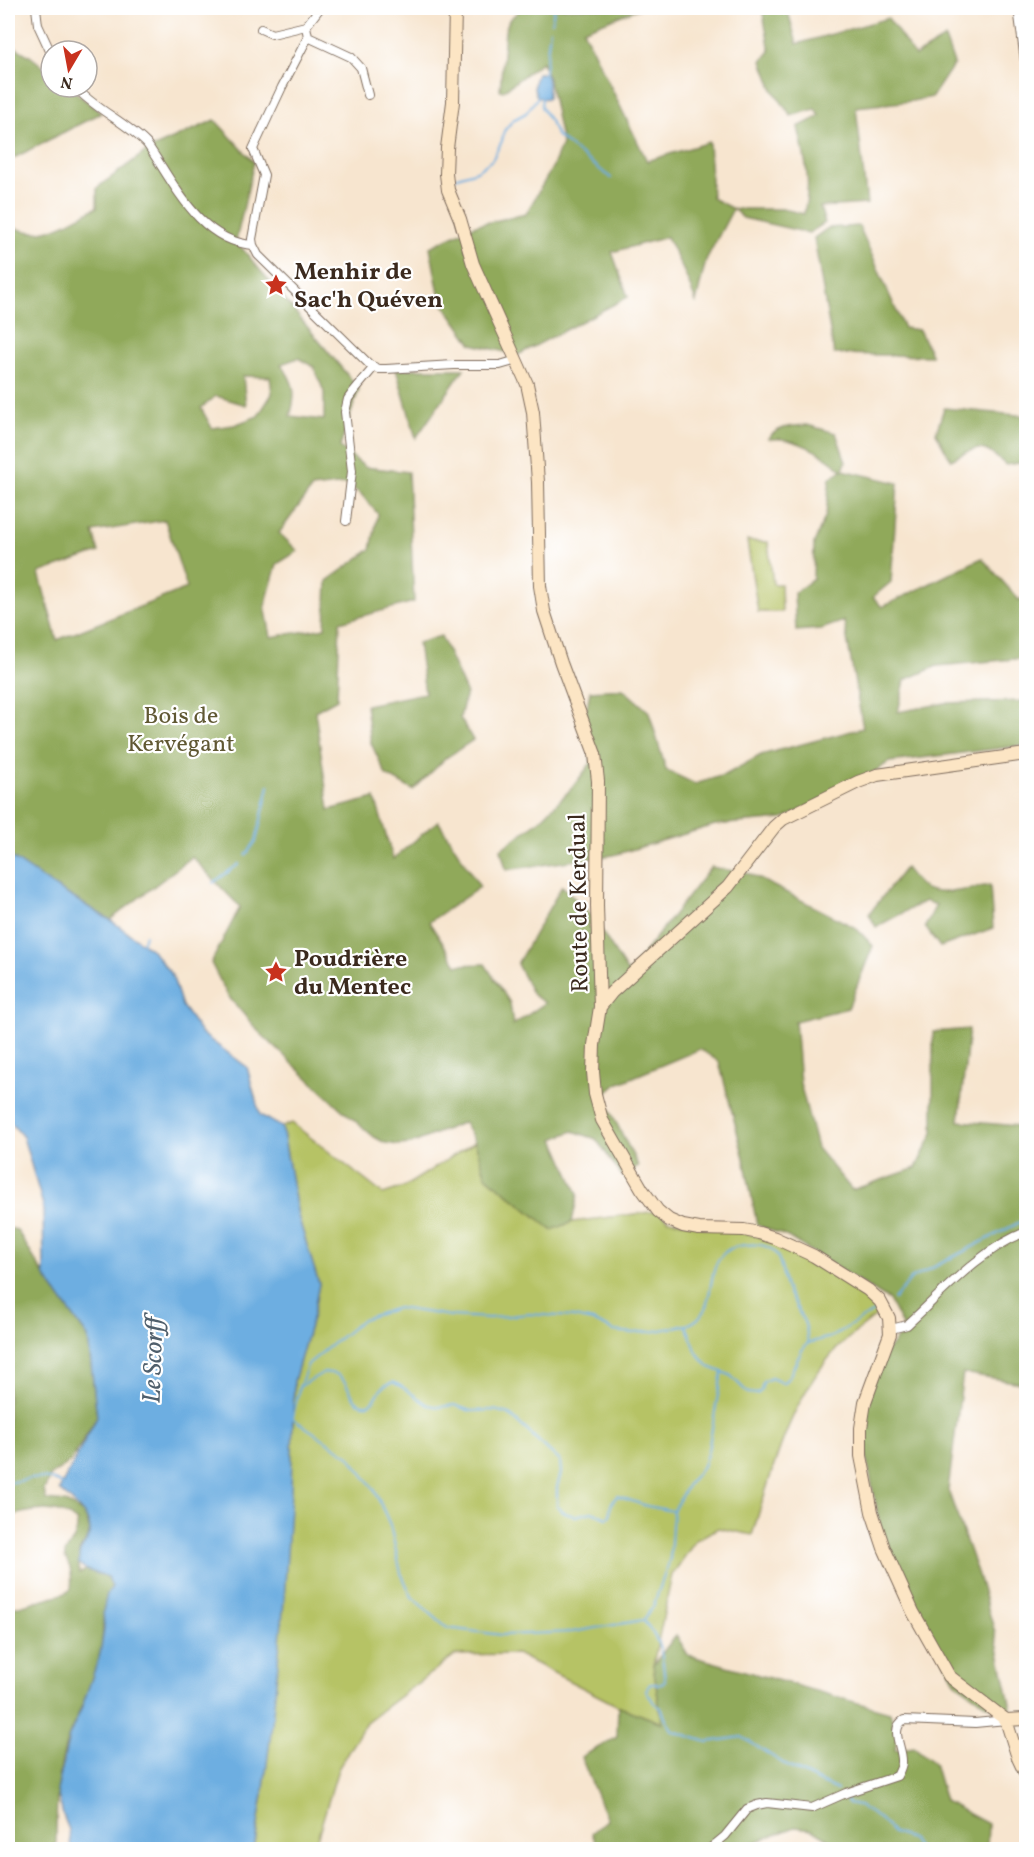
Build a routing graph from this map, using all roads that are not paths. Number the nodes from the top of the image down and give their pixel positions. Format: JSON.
{"nodes":[{"id":1,"x":36,"y":8,"type":"edge"},
{"id":2,"x":320,"y":8,"type":"edge"},
{"id":3,"x":455,"y":8,"type":"edge"},
{"id":4,"x":469,"y":8,"type":"edge"},
{"id":5,"x":1018,"y":8,"type":"edge"},
{"id":6,"x":306,"y":26,"type":"junction"},
{"id":7,"x":261,"y":29,"type":"dead end"},
{"id":8,"x":308,"y":38,"type":"junction"},
{"id":9,"x":44,"y":39,"type":"edge"},
{"id":10,"x":1026,"y":69,"type":"edge"},
{"id":11,"x":368,"y":95,"type":"dead end"},
{"id":12,"x":89,"y":99,"type":"edge"},
{"id":13,"x":253,"y":245,"type":"junction"},
{"id":14,"x":517,"y":360,"type":"junction"},
{"id":15,"x":374,"y":367,"type":"junction"},
{"id":16,"x":346,"y":521,"type":"dead end"},
{"id":17,"x":1026,"y":754,"type":"edge"},
{"id":18,"x":600,"y":1007,"type":"junction"},
{"id":19,"x":1026,"y":1232,"type":"edge"},
{"id":20,"x":891,"y":1329,"type":"junction"},
{"id":21,"x":1026,"y":1719,"type":"edge"},
{"id":22,"x":1006,"y":1720,"type":"junction"},
{"id":23,"x":1026,"y":1775,"type":"edge"},
{"id":24,"x":708,"y":1850,"type":"edge"}],
"edges":[{"from":1,"to":9,"type":"street"},
{"from":2,"to":6,"type":"street"},
{"from":3,"to":4,"type":"street"},
{"from":3,"to":14,"type":"street","name":"Route de Kerdual"},
{"from":5,"to":10,"type":"street"},
{"from":6,"to":7,"type":"street"},
{"from":6,"to":8,"type":"street"},
{"from":8,"to":11,"type":"street"},
{"from":8,"to":13,"type":"street"},
{"from":12,"to":13,"type":"street"},
{"from":13,"to":15,"type":"street"},
{"from":14,"to":15,"type":"street"},
{"from":14,"to":18,"type":"street","name":"Route de Kerdual"},
{"from":15,"to":16,"type":"street"},
{"from":17,"to":18,"type":"street"},
{"from":18,"to":20,"type":"street","name":"Route de Kerdual"},
{"from":19,"to":20,"type":"street"},
{"from":20,"to":22,"type":"street"},
{"from":21,"to":22,"type":"street"},
{"from":22,"to":23,"type":"street"},
{"from":22,"to":24,"type":"street"}]}
